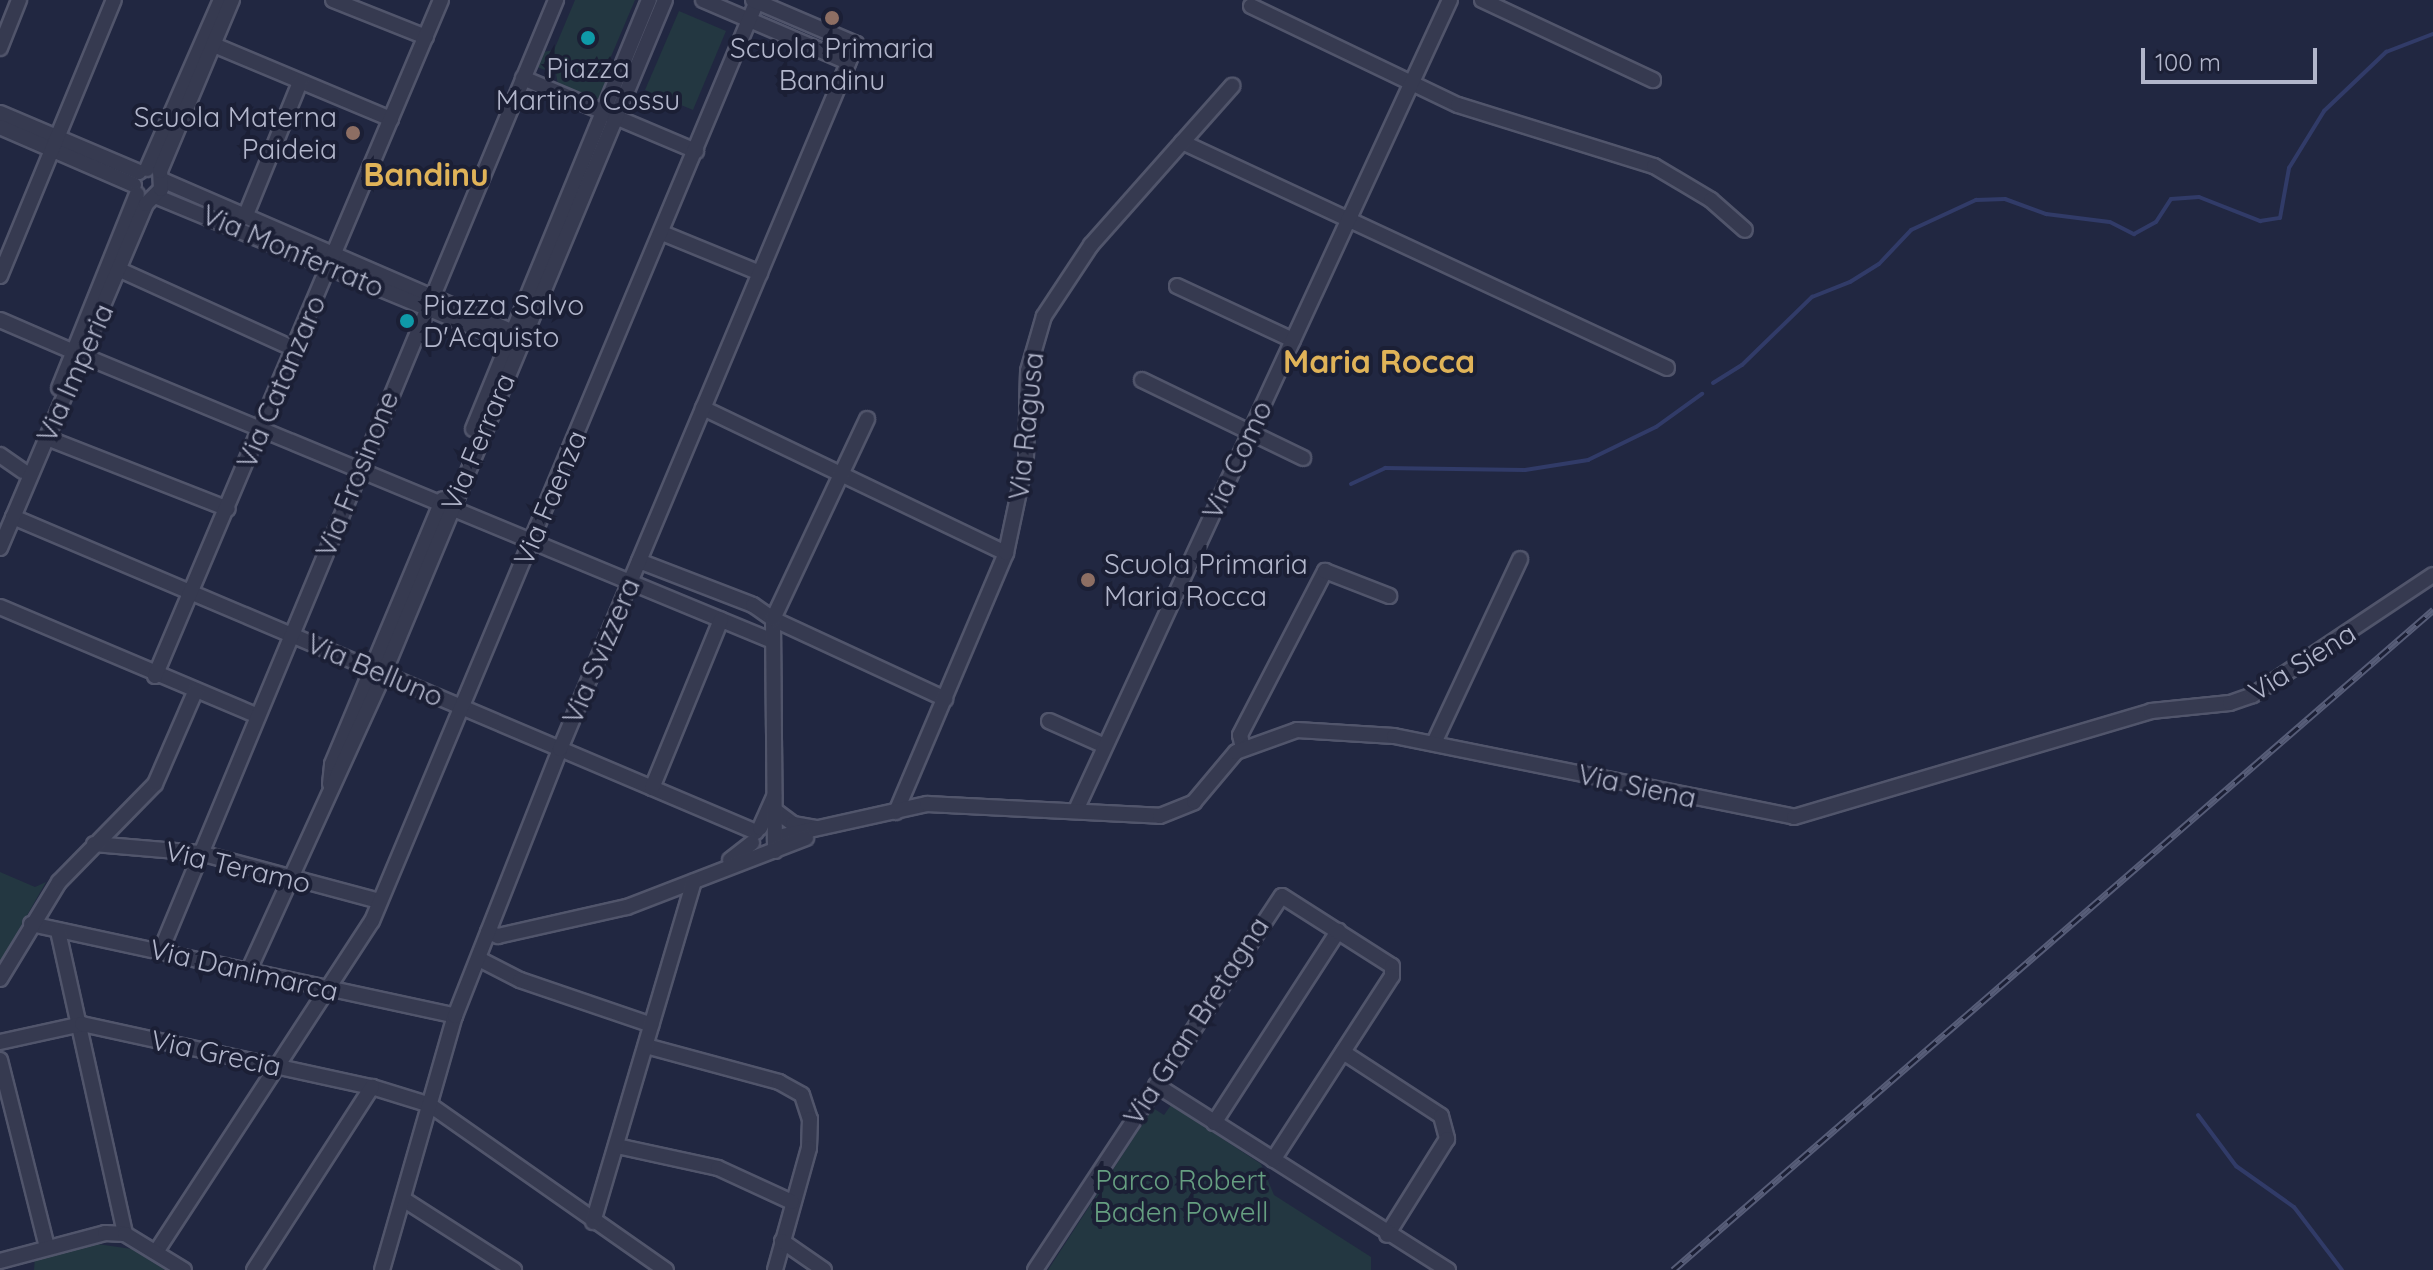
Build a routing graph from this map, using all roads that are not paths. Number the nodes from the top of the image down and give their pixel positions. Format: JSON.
{"nodes":[{"id":1,"x":19,"y":0,"type":"edge"},
{"id":2,"x":114,"y":0,"type":"edge"},
{"id":3,"x":221,"y":0,"type":"edge"},
{"id":4,"x":232,"y":0,"type":"edge"},
{"id":5,"x":335,"y":0,"type":"edge"},
{"id":6,"x":441,"y":0,"type":"edge"},
{"id":7,"x":556,"y":0,"type":"edge"},
{"id":8,"x":649,"y":0,"type":"edge"},
{"id":9,"x":665,"y":0,"type":"edge"},
{"id":10,"x":703,"y":0,"type":"edge"},
{"id":11,"x":1450,"y":0,"type":"edge"},
{"id":12,"x":1482,"y":0,"type":"edge"},
{"id":13,"x":755,"y":1,"type":"edge"},
{"id":14,"x":1251,"y":6,"type":"dead end"},
{"id":15,"x":749,"y":19,"type":"junction"},
{"id":16,"x":426,"y":37,"type":"junction"},
{"id":17,"x":214,"y":45,"type":"junction"},
{"id":18,"x":0,"y":48,"type":"edge"},
{"id":19,"x":848,"y":62,"type":"junction"},
{"id":20,"x":523,"y":78,"type":"junction"},
{"id":21,"x":1653,"y":80,"type":"dead end"},
{"id":22,"x":300,"y":82,"type":"junction"},
{"id":23,"x":1411,"y":85,"type":"junction"},
{"id":24,"x":1232,"y":86,"type":"dead end"},
{"id":25,"x":0,"y":113,"type":"edge"},
{"id":26,"x":609,"y":115,"type":"junction"},
{"id":27,"x":391,"y":119,"type":"junction"},
{"id":28,"x":0,"y":127,"type":"edge"},
{"id":29,"x":1182,"y":142,"type":"junction"},
{"id":30,"x":57,"y":144,"type":"junction"},
{"id":31,"x":696,"y":151,"type":"junction"},
{"id":32,"x":148,"y":184,"type":"junction"},
{"id":33,"x":245,"y":217,"type":"junction"},
{"id":34,"x":1349,"y":219,"type":"junction"},
{"id":35,"x":1745,"y":230,"type":"dead end"},
{"id":36,"x":662,"y":233,"type":"junction"},
{"id":37,"x":331,"y":260,"type":"junction"},
{"id":38,"x":120,"y":270,"type":"junction"},
{"id":39,"x":760,"y":273,"type":"junction"},
{"id":40,"x":0,"y":276,"type":"edge"},
{"id":41,"x":1177,"y":286,"type":"dead end"},
{"id":42,"x":427,"y":301,"type":"junction"},
{"id":43,"x":0,"y":320,"type":"edge"},
{"id":44,"x":517,"y":339,"type":"junction"},
{"id":45,"x":1293,"y":340,"type":"junction"},
{"id":46,"x":294,"y":349,"type":"junction"},
{"id":47,"x":79,"y":354,"type":"junction"},
{"id":48,"x":1667,"y":368,"type":"dead end"},
{"id":49,"x":1142,"y":380,"type":"dead end"},
{"id":50,"x":703,"y":408,"type":"junction"},
{"id":51,"x":867,"y":419,"type":"dead end"},
{"id":52,"x":261,"y":430,"type":"junction"},
{"id":53,"x":1251,"y":432,"type":"junction"},
{"id":54,"x":47,"y":438,"type":"junction"},
{"id":55,"x":0,"y":455,"type":"edge"},
{"id":56,"x":1303,"y":458,"type":"dead end"},
{"id":57,"x":23,"y":471,"type":"junction"},
{"id":58,"x":359,"y":471,"type":"junction"},
{"id":59,"x":842,"y":473,"type":"junction"},
{"id":60,"x":445,"y":506,"type":"junction"},
{"id":61,"x":228,"y":509,"type":"junction"},
{"id":62,"x":6,"y":521,"type":"edge"},
{"id":63,"x":531,"y":543,"type":"junction"},
{"id":64,"x":0,"y":548,"type":"edge"},
{"id":65,"x":1006,"y":553,"type":"junction"},
{"id":66,"x":1520,"y":559,"type":"dead end"},
{"id":67,"x":639,"y":561,"type":"junction"},
{"id":68,"x":2433,"y":575,"type":"edge"},
{"id":69,"x":630,"y":583,"type":"junction"},
{"id":70,"x":192,"y":594,"type":"junction"},
{"id":71,"x":1389,"y":596,"type":"dead end"},
{"id":72,"x":0,"y":607,"type":"edge"},
{"id":73,"x":773,"y":619,"type":"junction"},
{"id":74,"x":721,"y":620,"type":"junction"},
{"id":75,"x":290,"y":635,"type":"junction"},
{"id":76,"x":770,"y":640,"type":"junction"},
{"id":77,"x":379,"y":671,"type":"junction"},
{"id":78,"x":155,"y":676,"type":"junction"},
{"id":79,"x":195,"y":692,"type":"junction"},
{"id":80,"x":945,"y":699,"type":"junction"},
{"id":81,"x":462,"y":707,"type":"junction"},
{"id":82,"x":256,"y":715,"type":"junction"},
{"id":83,"x":1049,"y":721,"type":"dead end"},
{"id":84,"x":1434,"y":743,"type":"junction"},
{"id":85,"x":1105,"y":746,"type":"junction"},
{"id":86,"x":1243,"y":748,"type":"junction"},
{"id":87,"x":560,"y":749,"type":"junction"},
{"id":88,"x":652,"y":788,"type":"junction"},
{"id":89,"x":776,"y":803,"type":"junction"},
{"id":90,"x":1076,"y":810,"type":"junction"},
{"id":91,"x":896,"y":812,"type":"junction"},
{"id":92,"x":824,"y":830,"type":"junction"},
{"id":93,"x":755,"y":836,"type":"junction"},
{"id":94,"x":94,"y":844,"type":"junction"},
{"id":95,"x":774,"y":844,"type":"junction"},
{"id":96,"x":200,"y":853,"type":"junction"},
{"id":97,"x":718,"y":870,"type":"junction"},
{"id":98,"x":289,"y":877,"type":"junction"},
{"id":99,"x":694,"y":882,"type":"junction"},
{"id":100,"x":379,"y":901,"type":"junction"},
{"id":101,"x":31,"y":924,"type":"junction"},
{"id":102,"x":58,"y":931,"type":"junction"},
{"id":103,"x":1338,"y":931,"type":"junction"},
{"id":104,"x":488,"y":932,"type":"junction"},
{"id":105,"x":161,"y":950,"type":"junction"},
{"id":106,"x":479,"y":959,"type":"junction"},
{"id":107,"x":248,"y":972,"type":"junction"},
{"id":108,"x":0,"y":979,"type":"edge"},
{"id":109,"x":331,"y":989,"type":"junction"},
{"id":110,"x":455,"y":1016,"type":"junction"},
{"id":111,"x":82,"y":1024,"type":"junction"},
{"id":112,"x":652,"y":1025,"type":"junction"},
{"id":113,"x":0,"y":1042,"type":"edge"},
{"id":114,"x":646,"y":1046,"type":"junction"},
{"id":115,"x":1343,"y":1052,"type":"junction"},
{"id":116,"x":0,"y":1060,"type":"edge"},
{"id":117,"x":280,"y":1067,"type":"junction"},
{"id":118,"x":1156,"y":1085,"type":"junction"},
{"id":119,"x":372,"y":1087,"type":"junction"},
{"id":120,"x":4,"y":1095,"type":"edge"},
{"id":121,"x":430,"y":1105,"type":"junction"},
{"id":122,"x":1214,"y":1123,"type":"junction"},
{"id":123,"x":617,"y":1146,"type":"junction"},
{"id":124,"x":1273,"y":1160,"type":"junction"},
{"id":125,"x":403,"y":1199,"type":"junction"},
{"id":126,"x":792,"y":1202,"type":"junction"},
{"id":127,"x":593,"y":1222,"type":"junction"},
{"id":128,"x":125,"y":1234,"type":"junction"},
{"id":129,"x":1387,"y":1235,"type":"junction"},
{"id":130,"x":782,"y":1241,"type":"junction"},
{"id":131,"x":47,"y":1247,"type":"junction"},
{"id":132,"x":156,"y":1252,"type":"junction"},
{"id":133,"x":2,"y":1258,"type":"edge"},
{"id":134,"x":184,"y":1270,"type":"edge"},
{"id":135,"x":254,"y":1270,"type":"edge"},
{"id":136,"x":382,"y":1270,"type":"edge"},
{"id":137,"x":514,"y":1270,"type":"edge"},
{"id":138,"x":666,"y":1270,"type":"edge"},
{"id":139,"x":775,"y":1270,"type":"edge"},
{"id":140,"x":824,"y":1270,"type":"edge"},
{"id":141,"x":1035,"y":1270,"type":"edge"},
{"id":142,"x":1448,"y":1270,"type":"edge"}],
"edges":[{"from":1,"to":18,"type":"street"},
{"from":2,"to":30,"type":"street"},
{"from":3,"to":32,"type":"street","name":"Via Imperia"},
{"from":4,"to":17,"type":"street","name":"Via Imperia"},
{"from":5,"to":16,"type":"street"},
{"from":6,"to":16,"type":"street","name":"Via Catanzaro"},
{"from":7,"to":20,"type":"street","name":"Via Frosinone"},
{"from":8,"to":26,"type":"street","name":"Via Ferrara"},
{"from":9,"to":26,"type":"street","name":"Via Ferrara"},
{"from":10,"to":15,"type":"street"},
{"from":11,"to":23,"type":"street","name":"Via Como"},
{"from":12,"to":21,"type":"street"},
{"from":13,"to":15,"type":"street","name":"Via Faenza"},
{"from":13,"to":19,"type":"street","name":"Via Svizzera"},
{"from":14,"to":23,"type":"street"},
{"from":15,"to":19,"type":"street"},
{"from":15,"to":31,"type":"street","name":"Via Faenza"},
{"from":16,"to":27,"type":"street","name":"Via Catanzaro"},
{"from":17,"to":22,"type":"street"},
{"from":17,"to":32,"type":"street","name":"Via Imperia"},
{"from":19,"to":39,"type":"street","name":"Via Svizzera"},
{"from":20,"to":26,"type":"street"},
{"from":20,"to":42,"type":"street","name":"Via Frosinone"},
{"from":22,"to":27,"type":"street"},
{"from":22,"to":33,"type":"street"},
{"from":23,"to":34,"type":"street","name":"Via Como"},
{"from":23,"to":35,"type":"street"},
{"from":24,"to":29,"type":"street","name":"Via Ragusa"},
{"from":25,"to":30,"type":"street","name":"Via Monferrato"},
{"from":26,"to":31,"type":"street"},
{"from":26,"to":44,"type":"street","name":"Via Ferrara"},
{"from":27,"to":37,"type":"street","name":"Via Catanzaro"},
{"from":28,"to":30,"type":"street","name":"Via Monferrato"},
{"from":29,"to":34,"type":"street"},
{"from":29,"to":65,"type":"street","name":"Via Ragusa"},
{"from":30,"to":32,"type":"street","name":"Via Monferrato"},
{"from":30,"to":40,"type":"street"},
{"from":31,"to":36,"type":"street","name":"Via Faenza"},
{"from":32,"to":33,"type":"street","name":"Via Monferrato"},
{"from":32,"to":37,"type":"street","name":"Via Monferrato"},
{"from":32,"to":38,"type":"street","name":"Via Imperia"},
{"from":32,"to":47,"type":"street","name":"Via Imperia"},
{"from":33,"to":37,"type":"street","name":"Via Monferrato"},
{"from":34,"to":45,"type":"street","name":"Via Como"},
{"from":34,"to":48,"type":"street"},
{"from":36,"to":39,"type":"street"},
{"from":36,"to":63,"type":"street","name":"Via Faenza"},
{"from":37,"to":42,"type":"street","name":"Via Monferrato"},
{"from":37,"to":46,"type":"street","name":"Via Catanzaro"},
{"from":38,"to":46,"type":"street"},
{"from":38,"to":47,"type":"street","name":"Via Imperia"},
{"from":39,"to":50,"type":"street","name":"Via Svizzera"},
{"from":41,"to":45,"type":"street"},
{"from":42,"to":44,"type":"street","name":"Via Monferrato"},
{"from":42,"to":58,"type":"street","name":"Via Frosinone"},
{"from":43,"to":47,"type":"street"},
{"from":44,"to":60,"type":"street","name":"Via Ferrara"},
{"from":45,"to":53,"type":"street","name":"Via Como"},
{"from":46,"to":52,"type":"street","name":"Via Catanzaro"},
{"from":47,"to":52,"type":"street"},
{"from":47,"to":54,"type":"street","name":"Via Imperia"},
{"from":47,"to":57,"type":"street","name":"Via Imperia"},
{"from":49,"to":53,"type":"street"},
{"from":50,"to":59,"type":"street"},
{"from":50,"to":67,"type":"street","name":"Via Svizzera"},
{"from":51,"to":59,"type":"street"},
{"from":52,"to":58,"type":"street"},
{"from":52,"to":61,"type":"street","name":"Via Catanzaro"},
{"from":53,"to":56,"type":"street"},
{"from":53,"to":85,"type":"street","name":"Via Como"},
{"from":54,"to":61,"type":"street"},
{"from":54,"to":62,"type":"street","name":"Via Imperia"},
{"from":55,"to":57,"type":"street"},
{"from":57,"to":62,"type":"street","name":"Via Imperia"},
{"from":58,"to":60,"type":"street"},
{"from":58,"to":75,"type":"street","name":"Via Frosinone"},
{"from":59,"to":65,"type":"street"},
{"from":59,"to":73,"type":"street"},
{"from":60,"to":63,"type":"street"},
{"from":60,"to":77,"type":"street","name":"Via Ferrara"},
{"from":61,"to":70,"type":"street","name":"Via Catanzaro"},
{"from":62,"to":64,"type":"street","name":"Via Imperia"},
{"from":62,"to":70,"type":"street","name":"Via Belluno"},
{"from":63,"to":69,"type":"street"},
{"from":63,"to":81,"type":"street","name":"Via Faenza"},
{"from":65,"to":80,"type":"street","name":"Via Ragusa"},
{"from":66,"to":84,"type":"street"},
{"from":67,"to":69,"type":"street","name":"Via Svizzera"},
{"from":67,"to":73,"type":"street"},
{"from":68,"to":84,"type":"street","name":"Via Siena"},
{"from":69,"to":74,"type":"street"},
{"from":69,"to":87,"type":"street","name":"Via Svizzera"},
{"from":70,"to":75,"type":"street","name":"Via Belluno"},
{"from":70,"to":78,"type":"street","name":"Via Catanzaro"},
{"from":71,"to":86,"type":"street"},
{"from":72,"to":78,"type":"street"},
{"from":73,"to":76,"type":"street"},
{"from":73,"to":80,"type":"street"},
{"from":74,"to":76,"type":"street"},
{"from":74,"to":88,"type":"street"},
{"from":75,"to":77,"type":"street","name":"Via Belluno"},
{"from":75,"to":82,"type":"street","name":"Via Frosinone"},
{"from":76,"to":89,"type":"street"},
{"from":77,"to":81,"type":"street","name":"Via Belluno"},
{"from":77,"to":98,"type":"street","name":"Via Ferrara"},
{"from":78,"to":79,"type":"street"},
{"from":79,"to":82,"type":"street"},
{"from":79,"to":94,"type":"street"},
{"from":80,"to":91,"type":"street","name":"Via Ragusa"},
{"from":81,"to":87,"type":"street","name":"Via Belluno"},
{"from":81,"to":100,"type":"street","name":"Via Faenza"},
{"from":82,"to":96,"type":"street","name":"Via Frosinone"},
{"from":83,"to":85,"type":"street"},
{"from":84,"to":86,"type":"street","name":"Via Siena"},
{"from":85,"to":90,"type":"street","name":"Via Como"},
{"from":86,"to":90,"type":"street","name":"Via Siena"},
{"from":87,"to":88,"type":"street","name":"Via Belluno"},
{"from":87,"to":104,"type":"street","name":"Via Svizzera"},
{"from":88,"to":93,"type":"street","name":"Via Belluno"},
{"from":89,"to":92,"type":"street"},
{"from":89,"to":93,"type":"street"},
{"from":89,"to":95,"type":"street"},
{"from":90,"to":91,"type":"street","name":"Via Siena"},
{"from":91,"to":92,"type":"street","name":"Via Siena"},
{"from":92,"to":95,"type":"street","name":"Via Siena"},
{"from":93,"to":95,"type":"street"},
{"from":93,"to":95,"type":"street","name":"Via Belluno"},
{"from":93,"to":97,"type":"street","name":"Via Siena"},
{"from":94,"to":96,"type":"street","name":"Via Teramo"},
{"from":94,"to":101,"type":"street"},
{"from":95,"to":97,"type":"street","name":"Via Siena"},
{"from":96,"to":98,"type":"street","name":"Via Teramo"},
{"from":96,"to":105,"type":"street","name":"Via Frosinone"},
{"from":97,"to":99,"type":"street","name":"Via Siena"},
{"from":98,"to":100,"type":"street","name":"Via Teramo"},
{"from":98,"to":107,"type":"street","name":"Via Ferrara"},
{"from":99,"to":104,"type":"street","name":"Via Siena"},
{"from":99,"to":112,"type":"street"},
{"from":100,"to":109,"type":"street","name":"Via Faenza"},
{"from":101,"to":102,"type":"street","name":"Via Danimarca"},
{"from":101,"to":108,"type":"street"},
{"from":102,"to":105,"type":"street","name":"Via Danimarca"},
{"from":102,"to":111,"type":"street"},
{"from":103,"to":115,"type":"street"},
{"from":103,"to":118,"type":"street","name":"Via Gran Bretagna"},
{"from":103,"to":122,"type":"street"},
{"from":104,"to":106,"type":"street","name":"Via Svizzera"},
{"from":105,"to":107,"type":"street","name":"Via Danimarca"},
{"from":106,"to":110,"type":"street","name":"Via Svizzera"},
{"from":106,"to":112,"type":"street"},
{"from":107,"to":109,"type":"street","name":"Via Danimarca"},
{"from":109,"to":110,"type":"street","name":"Via Danimarca"},
{"from":109,"to":117,"type":"street","name":"Via Faenza"},
{"from":110,"to":121,"type":"street","name":"Via Svizzera"},
{"from":111,"to":113,"type":"street","name":"Via Grecia"},
{"from":111,"to":117,"type":"street","name":"Via Grecia"},
{"from":111,"to":128,"type":"street"},
{"from":112,"to":114,"type":"street"},
{"from":114,"to":123,"type":"street"},
{"from":114,"to":126,"type":"street"},
{"from":115,"to":124,"type":"street"},
{"from":115,"to":129,"type":"street"},
{"from":116,"to":120,"type":"street"},
{"from":117,"to":119,"type":"street","name":"Via Grecia"},
{"from":117,"to":132,"type":"street","name":"Via Faenza"},
{"from":118,"to":122,"type":"street"},
{"from":118,"to":141,"type":"street","name":"Via Gran Bretagna"},
{"from":119,"to":121,"type":"street","name":"Via Grecia"},
{"from":119,"to":135,"type":"street"},
{"from":120,"to":131,"type":"street"},
{"from":121,"to":125,"type":"street","name":"Via Svizzera"},
{"from":121,"to":127,"type":"street","name":"Via Grecia"},
{"from":122,"to":124,"type":"street"},
{"from":123,"to":126,"type":"street"},
{"from":123,"to":127,"type":"street"},
{"from":124,"to":129,"type":"street"},
{"from":125,"to":136,"type":"street","name":"Via Svizzera"},
{"from":125,"to":137,"type":"street"},
{"from":126,"to":130,"type":"street"},
{"from":127,"to":138,"type":"street","name":"Via Grecia"},
{"from":128,"to":131,"type":"street"},
{"from":128,"to":132,"type":"street"},
{"from":129,"to":142,"type":"street"},
{"from":130,"to":139,"type":"street"},
{"from":130,"to":140,"type":"street"},
{"from":131,"to":133,"type":"street"},
{"from":132,"to":134,"type":"street"}]}
